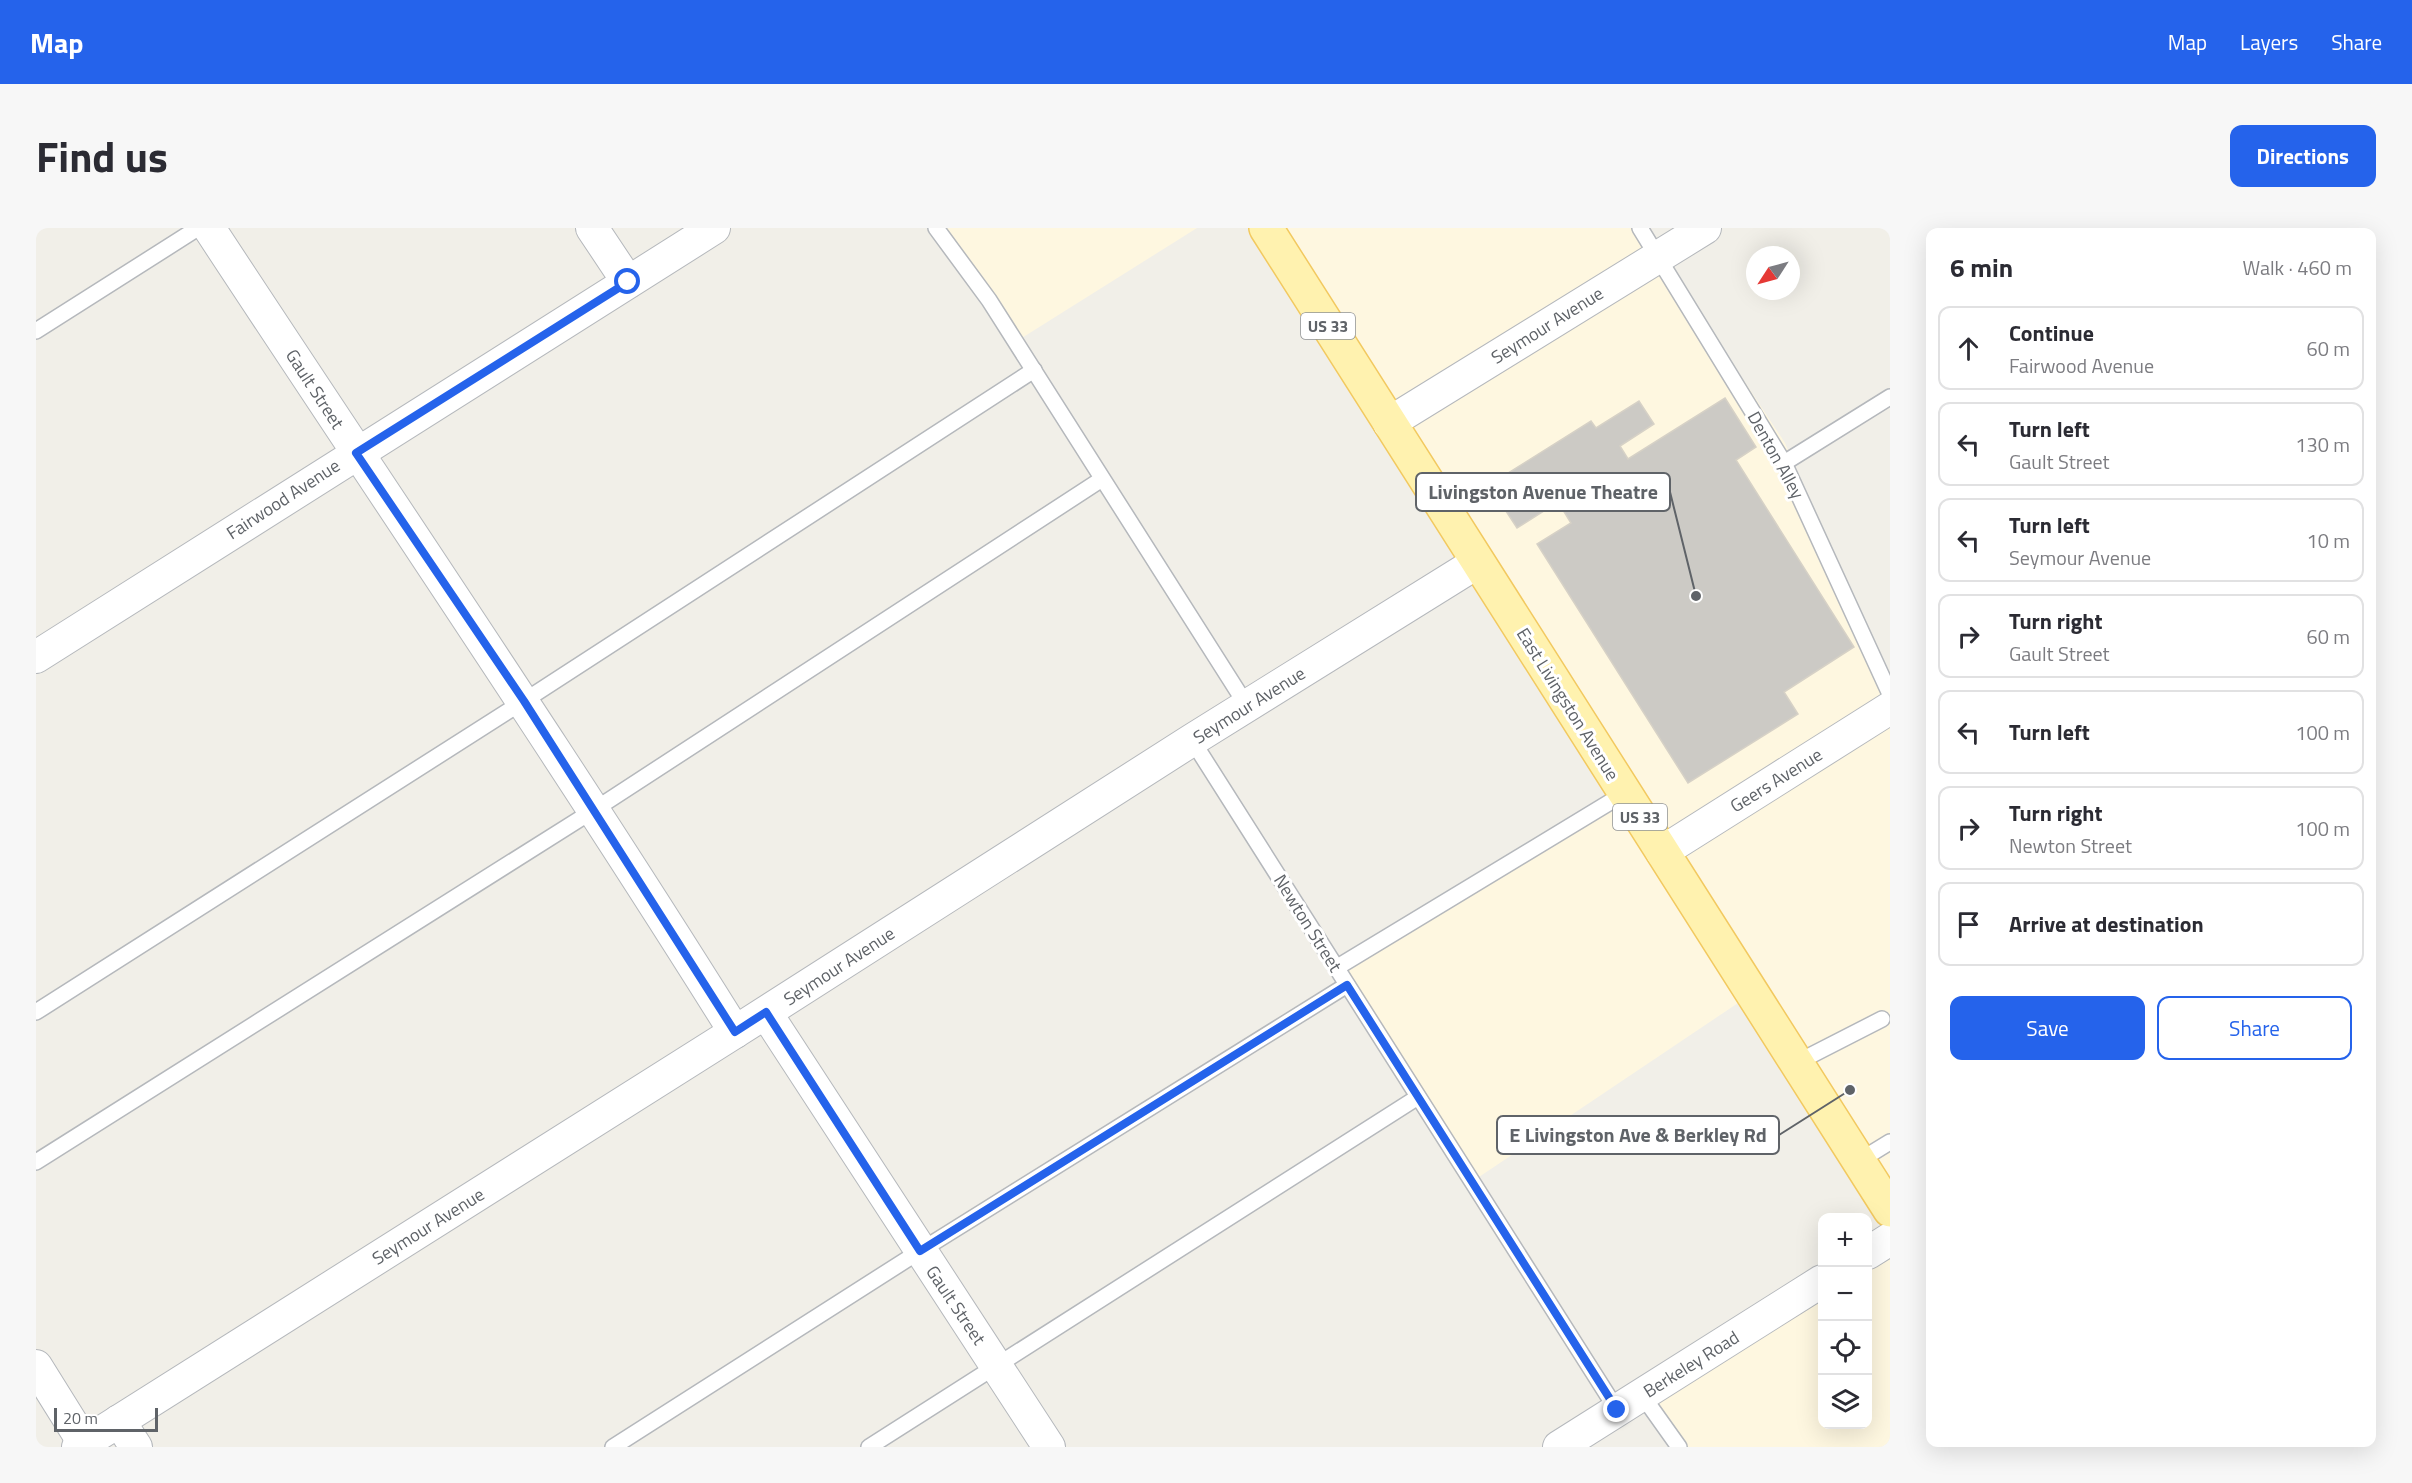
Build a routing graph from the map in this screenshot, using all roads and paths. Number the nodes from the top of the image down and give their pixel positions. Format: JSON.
{"nodes":[{"id":1,"x":198,"y":228,"type":"edge"},
{"id":2,"x":209,"y":228,"type":"edge"},
{"id":3,"x":592,"y":228,"type":"edge"},
{"id":4,"x":714,"y":228,"type":"edge"},
{"id":5,"x":936,"y":228,"type":"edge"},
{"id":6,"x":1266,"y":228,"type":"edge"},
{"id":7,"x":1640,"y":228,"type":"edge"},
{"id":8,"x":1705,"y":228,"type":"edge"},
{"id":9,"x":1658,"y":257,"type":"junction"},
{"id":10,"x":628,"y":282,"type":"junction"},
{"id":11,"x":36,"y":331,"type":"edge"},
{"id":12,"x":1034,"y":370,"type":"junction"},
{"id":13,"x":1890,"y":397,"type":"edge"},
{"id":14,"x":1389,"y":423,"type":"junction"},
{"id":15,"x":356,"y":453,"type":"junction"},
{"id":16,"x":1785,"y":463,"type":"junction"},
{"id":17,"x":1102,"y":479,"type":"junction"},
{"id":18,"x":1478,"y":562,"type":"junction"},
{"id":19,"x":36,"y":657,"type":"edge"},
{"id":20,"x":1890,"y":694,"type":"edge"},
{"id":21,"x":524,"y":701,"type":"junction"},
{"id":22,"x":1247,"y":706,"type":"junction"},
{"id":23,"x":1890,"y":708,"type":"edge"},
{"id":24,"x":1192,"y":740,"type":"junction"},
{"id":25,"x":1625,"y":793,"type":"junction"},
{"id":26,"x":594,"y":810,"type":"junction"},
{"id":27,"x":1662,"y":852,"type":"junction"},
{"id":28,"x":1336,"y":968,"type":"junction"},
{"id":29,"x":1347,"y":985,"type":"junction"},
{"id":30,"x":36,"y":1012,"type":"edge"},
{"id":31,"x":766,"y":1012,"type":"junction"},
{"id":32,"x":1882,"y":1019,"type":"dead end"},
{"id":33,"x":735,"y":1032,"type":"junction"},
{"id":34,"x":1796,"y":1063,"type":"junction"},
{"id":35,"x":1418,"y":1096,"type":"junction"},
{"id":36,"x":1890,"y":1142,"type":"edge"},
{"id":37,"x":1859,"y":1161,"type":"junction"},
{"id":38,"x":36,"y":1162,"type":"edge"},
{"id":39,"x":1890,"y":1210,"type":"edge"},
{"id":40,"x":1890,"y":1239,"type":"edge"},
{"id":41,"x":1872,"y":1250,"type":"edge"},
{"id":42,"x":920,"y":1251,"type":"junction"},
{"id":43,"x":1818,"y":1284,"type":"edge"},
{"id":44,"x":36,"y":1366,"type":"edge"},
{"id":45,"x":997,"y":1367,"type":"junction"},
{"id":46,"x":1629,"y":1403,"type":"junction"},
{"id":47,"x":119,"y":1421,"type":"junction"},
{"id":48,"x":81,"y":1445,"type":"edge"},
{"id":49,"x":136,"y":1447,"type":"edge"},
{"id":50,"x":613,"y":1447,"type":"edge"},
{"id":51,"x":869,"y":1447,"type":"edge"},
{"id":52,"x":1049,"y":1447,"type":"edge"},
{"id":53,"x":1559,"y":1447,"type":"edge"},
{"id":54,"x":1679,"y":1447,"type":"edge"}],
"edges":[{"from":1,"to":11,"type":"lane"},
{"from":2,"to":15,"type":"street","name":"Gault Street"},
{"from":3,"to":10,"type":"street"},
{"from":4,"to":10,"type":"street","name":"Fairwood Avenue"},
{"from":5,"to":12,"type":"lane"},
{"from":6,"to":14,"type":"main road","name":"East Livingston Avenue","number":"US 33"},
{"from":7,"to":9,"type":"lane","name":"Denton Alley"},
{"from":8,"to":9,"type":"street","name":"Seymour Avenue"},
{"from":9,"to":14,"type":"street","name":"Seymour Avenue"},
{"from":9,"to":16,"type":"lane","name":"Denton Alley"},
{"from":10,"to":15,"type":"street","name":"Fairwood Avenue"},
{"from":12,"to":17,"type":"lane"},
{"from":12,"to":21,"type":"lane"},
{"from":13,"to":16,"type":"lane"},
{"from":14,"to":18,"type":"main road","name":"East Livingston Avenue","number":"US 33"},
{"from":15,"to":19,"type":"street","name":"Fairwood Avenue"},
{"from":15,"to":21,"type":"street","name":"Gault Street"},
{"from":16,"to":20,"type":"lane","name":"Denton Alley"},
{"from":17,"to":22,"type":"lane"},
{"from":17,"to":26,"type":"lane"},
{"from":18,"to":22,"type":"street","name":"Seymour Avenue"},
{"from":18,"to":25,"type":"main road","name":"East Livingston Avenue","number":"US 33"},
{"from":21,"to":26,"type":"street","name":"Gault Street"},
{"from":21,"to":30,"type":"lane"},
{"from":22,"to":24,"type":"street","name":"Seymour Avenue"},
{"from":23,"to":27,"type":"street","name":"Geers Avenue"},
{"from":24,"to":28,"type":"lane","name":"Newton Street"},
{"from":24,"to":31,"type":"street","name":"Seymour Avenue"},
{"from":25,"to":27,"type":"main road","name":"East Livingston Avenue","number":"US 33"},
{"from":25,"to":28,"type":"lane"},
{"from":26,"to":33,"type":"street","name":"Gault Street"},
{"from":26,"to":38,"type":"lane"},
{"from":27,"to":34,"type":"main road","name":"East Livingston Avenue","number":"US 33"},
{"from":28,"to":29,"type":"lane","name":"Newton Street"},
{"from":29,"to":35,"type":"lane","name":"Newton Street"},
{"from":29,"to":42,"type":"lane"},
{"from":31,"to":33,"type":"street","name":"Seymour Avenue"},
{"from":31,"to":42,"type":"street","name":"Gault Street"},
{"from":32,"to":34,"type":"lane"},
{"from":33,"to":47,"type":"street","name":"Seymour Avenue"},
{"from":34,"to":37,"type":"main road","name":"East Livingston Avenue","number":"US 33"},
{"from":35,"to":45,"type":"lane"},
{"from":35,"to":46,"type":"lane","name":"Newton Street"},
{"from":36,"to":37,"type":"lane"},
{"from":37,"to":39,"type":"main road","name":"East Livingston Avenue","number":"US 33"},
{"from":40,"to":41,"type":"street"},
{"from":42,"to":45,"type":"street","name":"Gault Street"},
{"from":42,"to":50,"type":"lane"},
{"from":43,"to":46,"type":"street","name":"Berkeley Road"},
{"from":44,"to":48,"type":"street"},
{"from":45,"to":51,"type":"lane"},
{"from":45,"to":52,"type":"street","name":"Gault Street"},
{"from":46,"to":53,"type":"street","name":"Berkeley Road"},
{"from":46,"to":54,"type":"lane","name":"Newton Street"},
{"from":47,"to":48,"type":"street","name":"Seymour Avenue"},
{"from":47,"to":49,"type":"street"}]}
